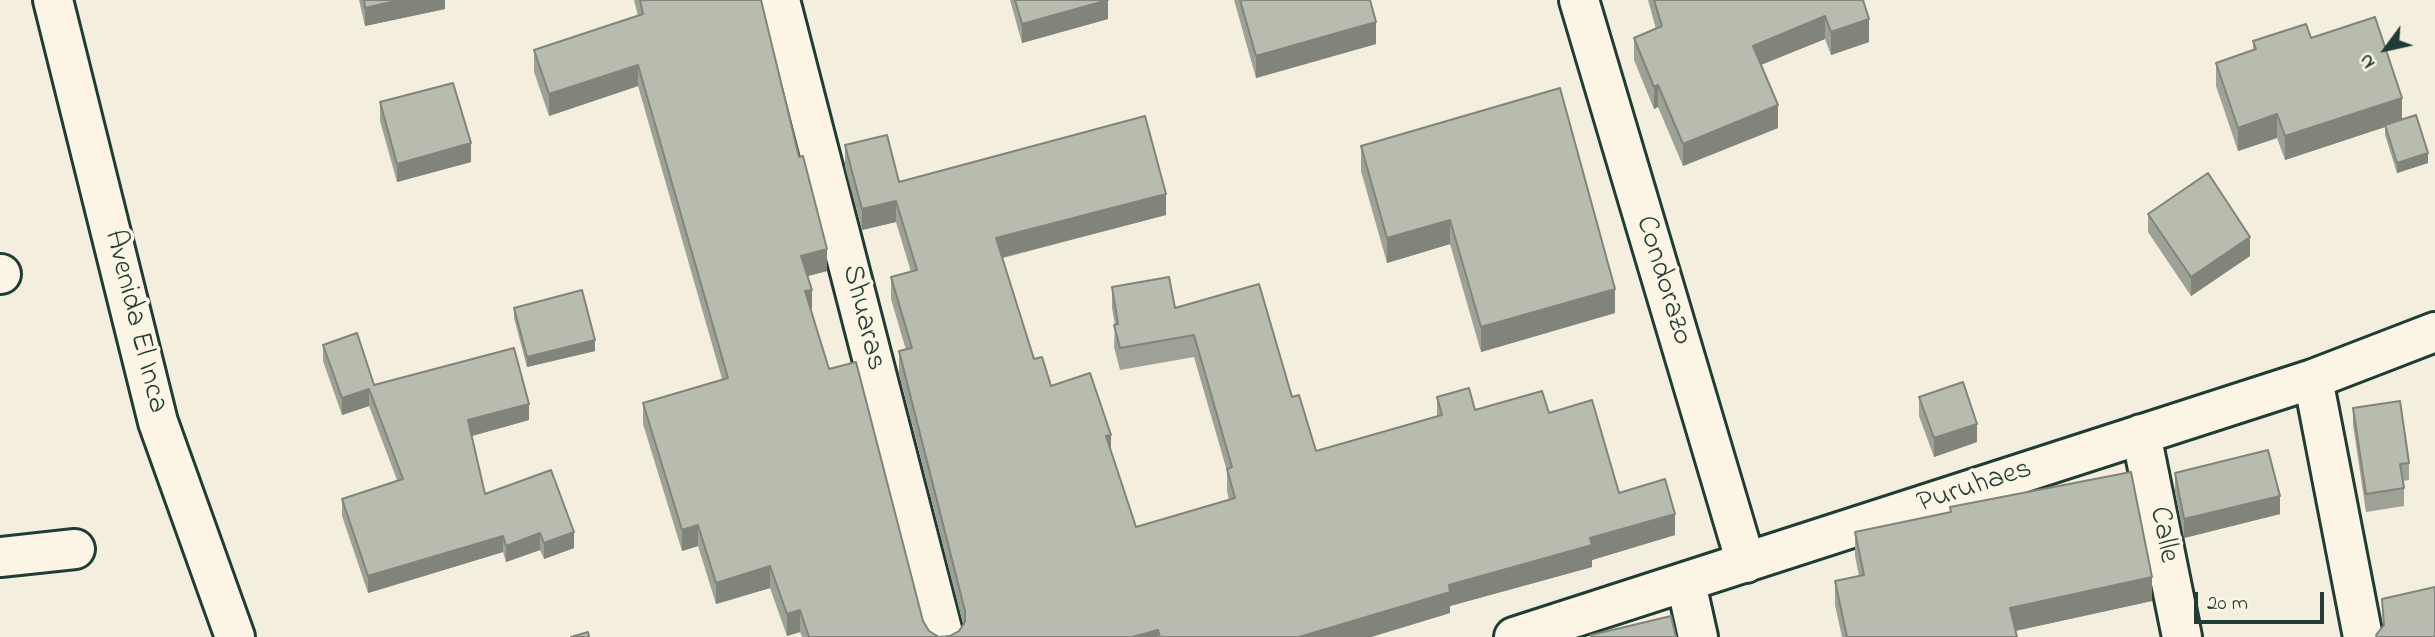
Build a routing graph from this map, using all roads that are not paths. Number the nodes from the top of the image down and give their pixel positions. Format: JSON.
{"nodes":[{"id":1,"x":53,"y":0,"type":"edge"},
{"id":2,"x":780,"y":0,"type":"edge"},
{"id":3,"x":1579,"y":0,"type":"edge"},
{"id":4,"x":2435,"y":332,"type":"edge"},
{"id":5,"x":2313,"y":379,"type":"junction"},
{"id":6,"x":2141,"y":434,"type":"junction"},
{"id":7,"x":75,"y":549,"type":"dead end"},
{"id":8,"x":0,"y":557,"type":"edge"},
{"id":9,"x":1746,"y":563,"type":"junction"},
{"id":10,"x":1686,"y":583,"type":"junction"},
{"id":11,"x":234,"y":637,"type":"edge"},
{"id":12,"x":944,"y":637,"type":"edge"},
{"id":13,"x":1514,"y":637,"type":"edge"},
{"id":14,"x":1698,"y":637,"type":"edge"},
{"id":15,"x":2182,"y":637,"type":"edge"},
{"id":16,"x":2363,"y":637,"type":"edge"}],
"edges":[{"from":1,"to":11,"type":"street","name":"Avenida El Inca"},
{"from":2,"to":12,"type":"street","name":"Shuaras"},
{"from":3,"to":9,"type":"street","name":"Condorazo"},
{"from":4,"to":5,"type":"street","name":"Puruhaes"},
{"from":5,"to":6,"type":"street","name":"Puruhaes"},
{"from":5,"to":16,"type":"street"},
{"from":6,"to":9,"type":"street","name":"Puruhaes"},
{"from":6,"to":15,"type":"street","name":"Calle"},
{"from":7,"to":8,"type":"street"},
{"from":9,"to":10,"type":"street","name":"Puruhaes"},
{"from":10,"to":13,"type":"street","name":"Puruhaes"},
{"from":10,"to":14,"type":"street"}]}
